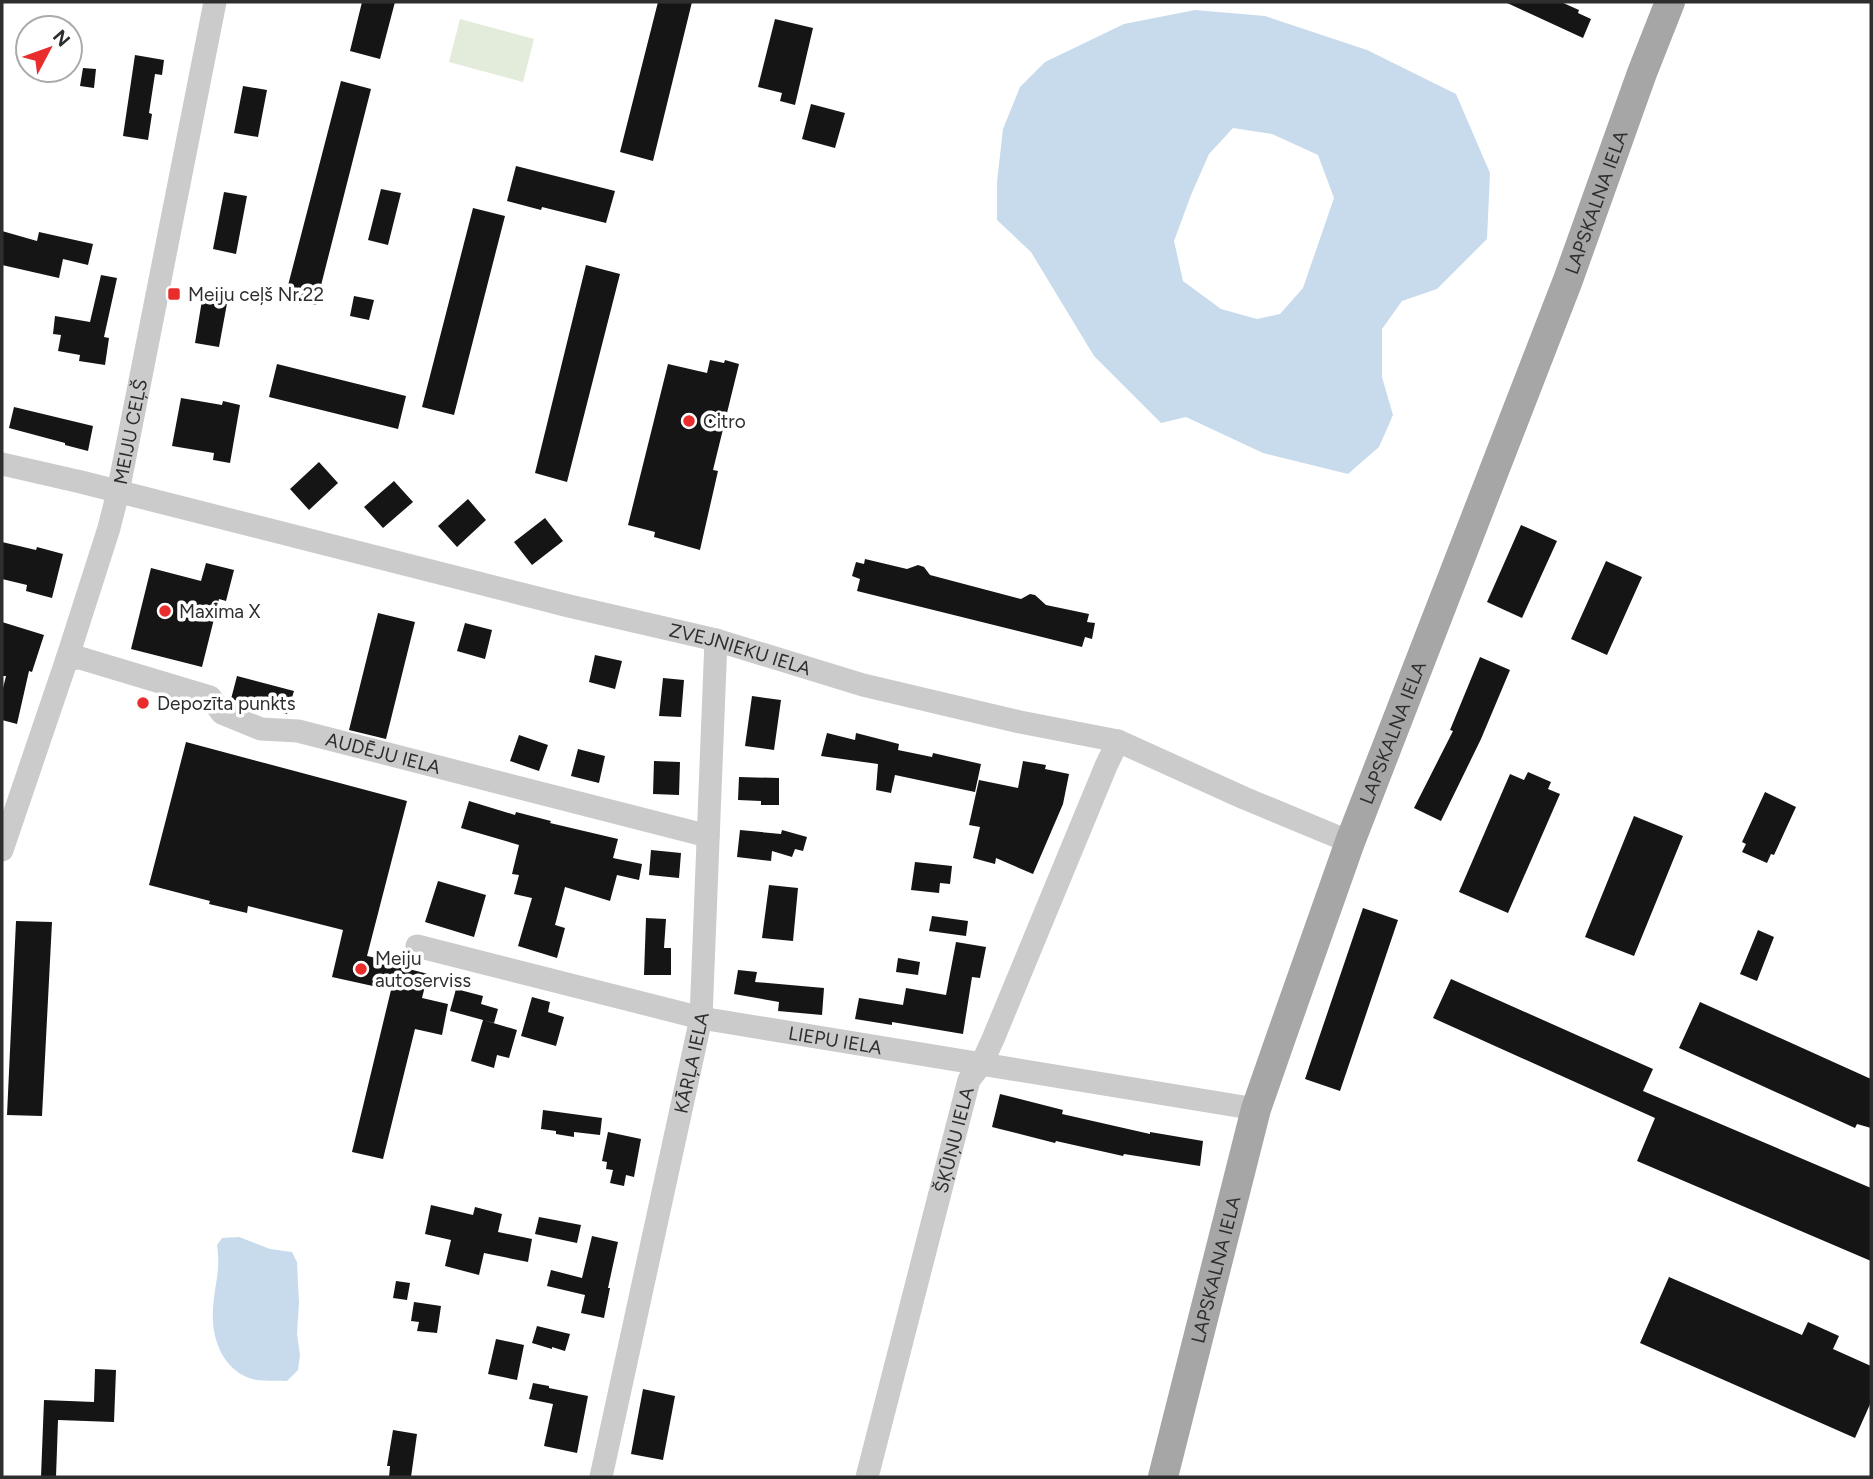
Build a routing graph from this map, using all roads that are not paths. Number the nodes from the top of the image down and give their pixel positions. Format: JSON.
{"nodes":[{"id":1,"x":1670,"y":2,"type":"edge"},
{"id":2,"x":210,"y":3,"type":"edge"},
{"id":3,"x":2,"y":464,"type":"edge"},
{"id":4,"x":118,"y":492,"type":"junction"},
{"id":5,"x":716,"y":640,"type":"junction"},
{"id":6,"x":67,"y":659,"type":"junction"},
{"id":7,"x":1118,"y":741,"type":"junction"},
{"id":8,"x":708,"y":836,"type":"junction"},
{"id":9,"x":1350,"y":842,"type":"junction"},
{"id":10,"x":2,"y":850,"type":"edge"},
{"id":11,"x":417,"y":946,"type":"dead end"},
{"id":12,"x":701,"y":1017,"type":"junction"},
{"id":13,"x":982,"y":1063,"type":"junction"},
{"id":14,"x":1256,"y":1109,"type":"junction"},
{"id":15,"x":601,"y":1477,"type":"edge"},
{"id":16,"x":867,"y":1477,"type":"edge"},
{"id":17,"x":1163,"y":1477,"type":"edge"}],
"edges":[{"from":1,"to":9,"type":"main road","name":"LAPSKALNA IELA"},
{"from":2,"to":4,"type":"street","name":"MEIJU CEĻŠ"},
{"from":3,"to":4,"type":"street","name":"ZVEJNIEKU IELA"},
{"from":4,"to":5,"type":"street","name":"ZVEJNIEKU IELA"},
{"from":4,"to":6,"type":"street","name":"MEIJU CEĻŠ"},
{"from":5,"to":7,"type":"street","name":"ZVEJNIEKU IELA"},
{"from":5,"to":8,"type":"street","name":"KĀRĻA IELA"},
{"from":6,"to":8,"type":"street","name":"AUDĒJU IELA"},
{"from":6,"to":10,"type":"street","name":"MEIJU CEĻŠ"},
{"from":7,"to":9,"type":"street","name":"ZVEJNIEKU IELA"},
{"from":7,"to":13,"type":"street","name":"ŠĶŪŅU IELA"},
{"from":8,"to":12,"type":"street","name":"KĀRĻA IELA"},
{"from":9,"to":14,"type":"main road","name":"LAPSKALNA IELA"},
{"from":11,"to":12,"type":"street","name":"LIEPU IELA"},
{"from":12,"to":13,"type":"street","name":"LIEPU IELA"},
{"from":12,"to":15,"type":"street","name":"KĀRĻA IELA"},
{"from":13,"to":14,"type":"street","name":"LIEPU IELA"},
{"from":13,"to":16,"type":"street","name":"ŠĶŪŅU IELA"},
{"from":14,"to":17,"type":"main road","name":"LAPSKALNA IELA"}]}
